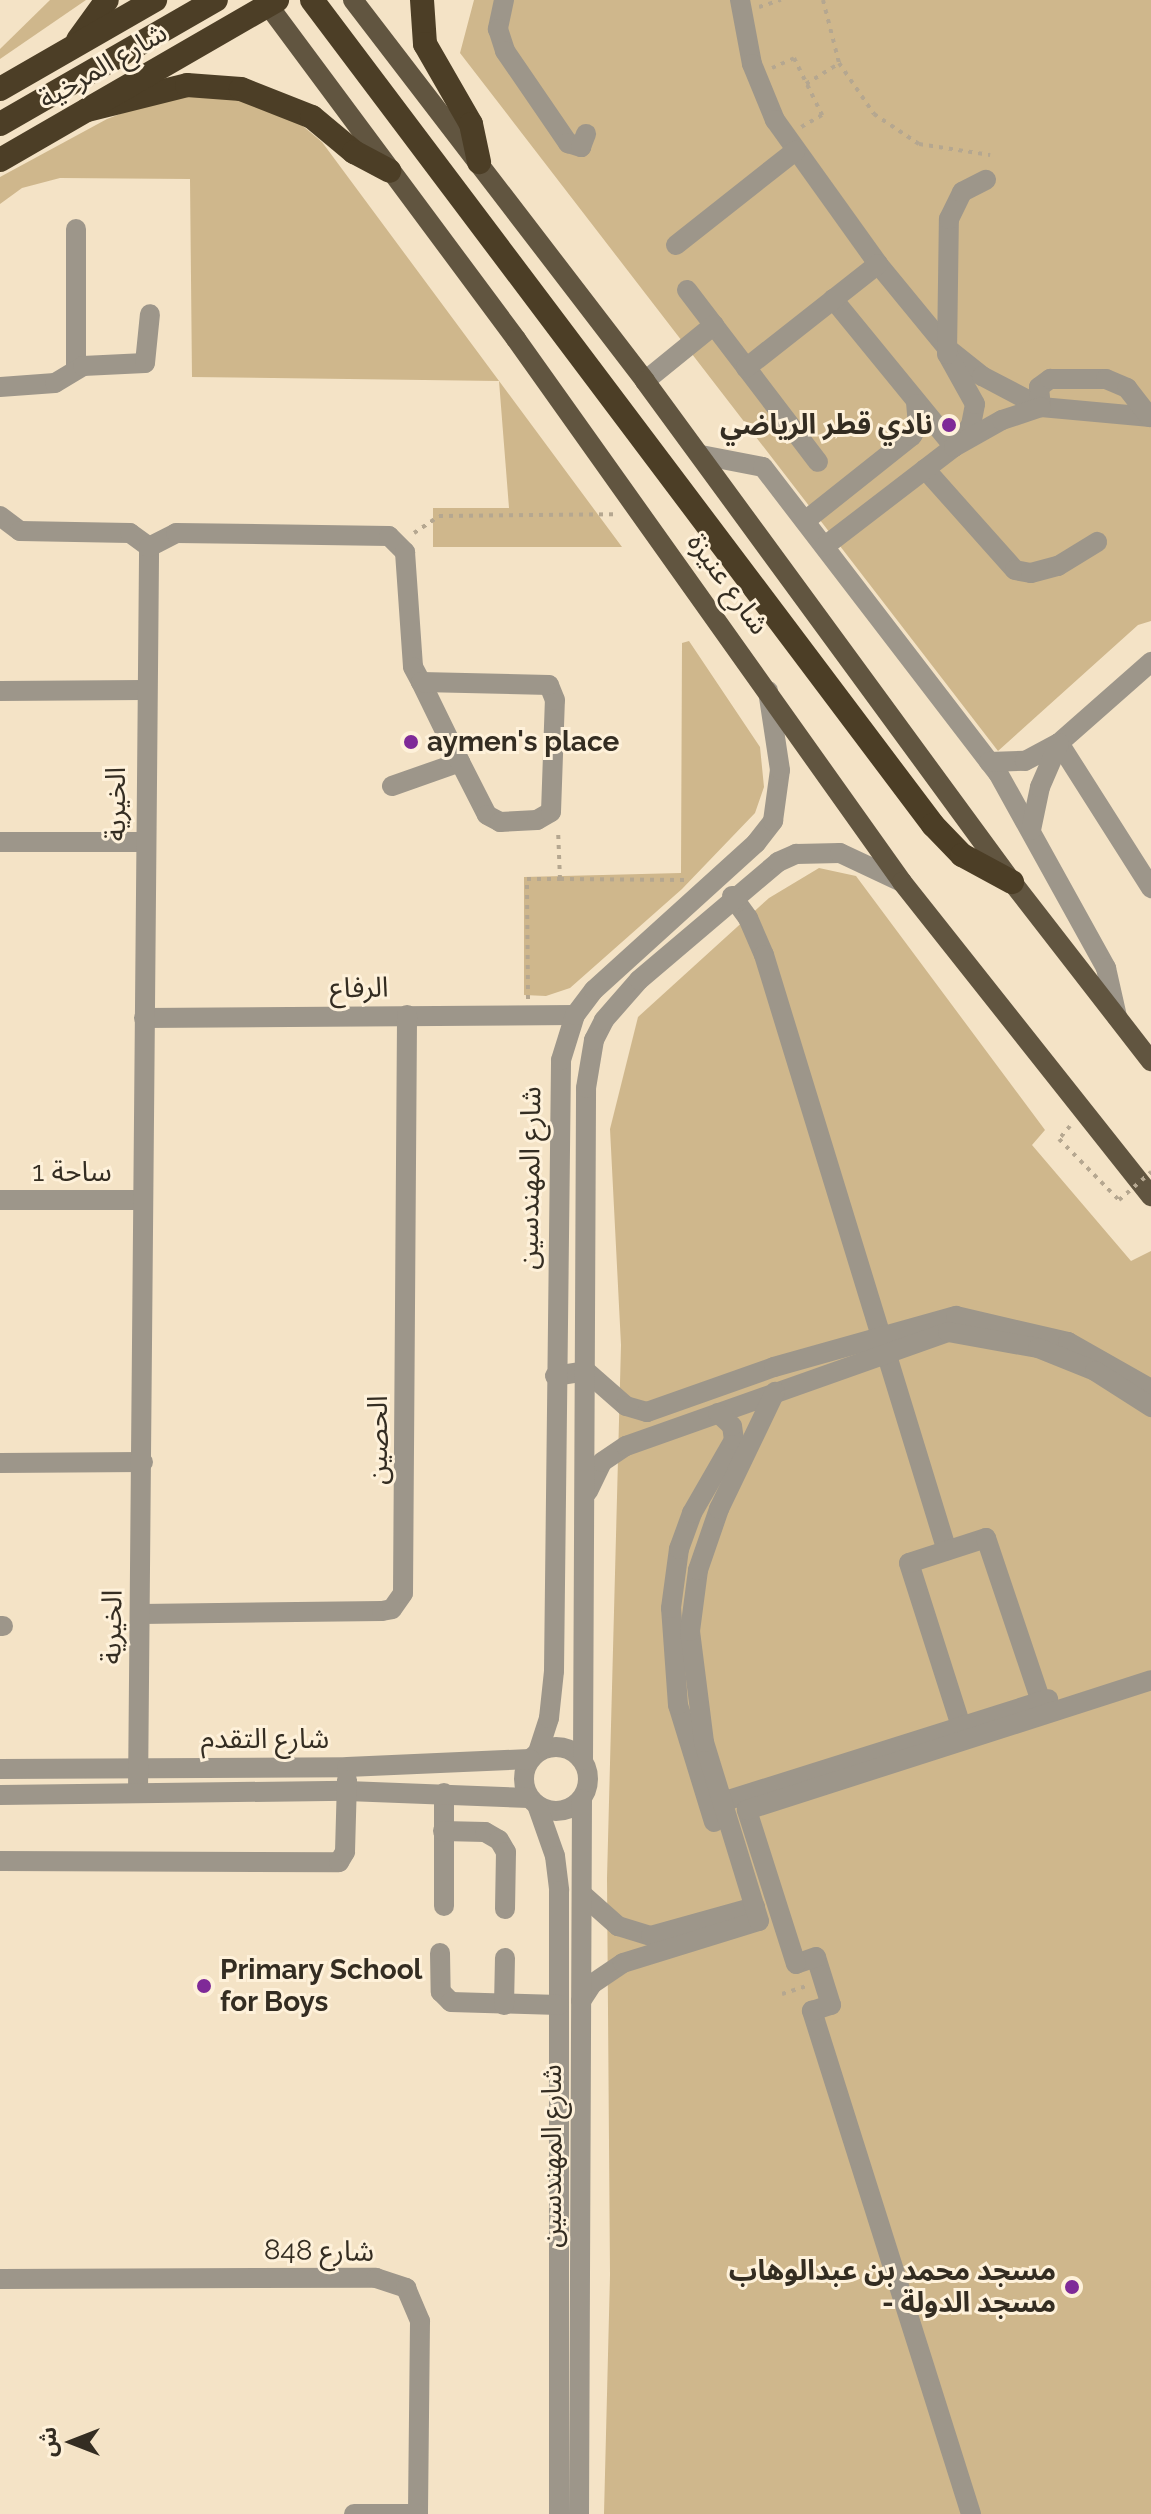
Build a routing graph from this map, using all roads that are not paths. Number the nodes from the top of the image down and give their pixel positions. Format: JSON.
{"nodes":[{"id":1,"x":107,"y":0,"type":"edge"},
{"id":2,"x":155,"y":0,"type":"edge"},
{"id":3,"x":216,"y":0,"type":"edge"},
{"id":4,"x":312,"y":0,"type":"edge"},
{"id":5,"x":353,"y":0,"type":"edge"},
{"id":6,"x":422,"y":0,"type":"edge"},
{"id":7,"x":504,"y":0,"type":"edge"},
{"id":8,"x":740,"y":0,"type":"edge"},
{"id":9,"x":270,"y":1,"type":"edge"},
{"id":10,"x":75,"y":46,"type":"junction"},
{"id":11,"x":0,"y":89,"type":"edge"},
{"id":12,"x":87,"y":110,"type":"junction"},
{"id":13,"x":0,"y":124,"type":"edge"},
{"id":14,"x":586,"y":134,"type":"dead end"},
{"id":15,"x":791,"y":143,"type":"junction"},
{"id":16,"x":0,"y":160,"type":"edge"},
{"id":17,"x":479,"y":162,"type":"junction"},
{"id":18,"x":389,"y":171,"type":"junction"},
{"id":19,"x":986,"y":180,"type":"dead end"},
{"id":20,"x":76,"y":229,"type":"dead end"},
{"id":21,"x":676,"y":245,"type":"dead end"},
{"id":22,"x":878,"y":264,"type":"junction"},
{"id":23,"x":687,"y":290,"type":"dead end"},
{"id":24,"x":950,"y":292,"type":"junction"},
{"id":25,"x":833,"y":299,"type":"junction"},
{"id":26,"x":911,"y":307,"type":"junction"},
{"id":27,"x":150,"y":314,"type":"dead end"},
{"id":28,"x":714,"y":325,"type":"junction"},
{"id":29,"x":947,"y":348,"type":"junction"},
{"id":30,"x":746,"y":368,"type":"junction"},
{"id":31,"x":76,"y":369,"type":"junction"},
{"id":32,"x":645,"y":381,"type":"junction"},
{"id":33,"x":0,"y":387,"type":"edge"},
{"id":34,"x":916,"y":404,"type":"junction"},
{"id":35,"x":1041,"y":407,"type":"junction"},
{"id":36,"x":1150,"y":417,"type":"edge"},
{"id":37,"x":954,"y":447,"type":"junction"},
{"id":38,"x":701,"y":455,"type":"junction"},
{"id":39,"x":818,"y":462,"type":"dead end"},
{"id":40,"x":925,"y":469,"type":"junction"},
{"id":41,"x":0,"y":516,"type":"edge"},
{"id":42,"x":805,"y":521,"type":"junction"},
{"id":43,"x":1097,"y":542,"type":"dead end"},
{"id":44,"x":825,"y":546,"type":"junction"},
{"id":45,"x":149,"y":547,"type":"junction"},
{"id":46,"x":1151,"y":662,"type":"edge"},
{"id":47,"x":421,"y":682,"type":"junction"},
{"id":48,"x":144,"y":690,"type":"junction"},
{"id":49,"x":0,"y":691,"type":"edge"},
{"id":50,"x":768,"y":691,"type":"junction"},
{"id":51,"x":1059,"y":743,"type":"junction"},
{"id":52,"x":460,"y":762,"type":"junction"},
{"id":53,"x":989,"y":762,"type":"junction"},
{"id":54,"x":392,"y":786,"type":"dead end"},
{"id":55,"x":1031,"y":830,"type":"junction"},
{"id":56,"x":0,"y":842,"type":"edge"},
{"id":57,"x":144,"y":842,"type":"junction"},
{"id":58,"x":902,"y":882,"type":"junction"},
{"id":59,"x":1012,"y":882,"type":"junction"},
{"id":60,"x":1151,"y":888,"type":"edge"},
{"id":61,"x":732,"y":896,"type":"junction"},
{"id":62,"x":407,"y":1015,"type":"junction"},
{"id":63,"x":575,"y":1015,"type":"junction"},
{"id":64,"x":1117,"y":1017,"type":"junction"},
{"id":65,"x":144,"y":1018,"type":"junction"},
{"id":66,"x":1151,"y":1061,"type":"edge"},
{"id":67,"x":1151,"y":1196,"type":"edge"},
{"id":68,"x":0,"y":1200,"type":"edge"},
{"id":69,"x":143,"y":1200,"type":"junction"},
{"id":70,"x":883,"y":1344,"type":"junction"},
{"id":71,"x":586,"y":1371,"type":"junction"},
{"id":72,"x":555,"y":1376,"type":"junction"},
{"id":73,"x":1151,"y":1389,"type":"edge"},
{"id":74,"x":775,"y":1392,"type":"junction"},
{"id":75,"x":1151,"y":1407,"type":"edge"},
{"id":76,"x":718,"y":1413,"type":"junction"},
{"id":77,"x":143,"y":1462,"type":"junction"},
{"id":78,"x":0,"y":1463,"type":"edge"},
{"id":79,"x":585,"y":1499,"type":"junction"},
{"id":80,"x":947,"y":1551,"type":"junction"},
{"id":81,"x":141,"y":1614,"type":"junction"},
{"id":82,"x":1151,"y":1666,"type":"edge"},
{"id":83,"x":1151,"y":1680,"type":"edge"},
{"id":84,"x":1041,"y":1701,"type":"junction"},
{"id":85,"x":961,"y":1726,"type":"junction"},
{"id":86,"x":534,"y":1756,"type":"junction"},
{"id":87,"x":583,"y":1760,"type":"junction"},
{"id":88,"x":138,"y":1767,"type":"junction"},
{"id":89,"x":347,"y":1767,"type":"junction"},
{"id":90,"x":0,"y":1769,"type":"edge"},
{"id":91,"x":347,"y":1791,"type":"junction"},
{"id":92,"x":138,"y":1793,"type":"junction"},
{"id":93,"x":444,"y":1793,"type":"junction"},
{"id":94,"x":0,"y":1795,"type":"edge"},
{"id":95,"x":582,"y":1799,"type":"junction"},
{"id":96,"x":533,"y":1801,"type":"junction"},
{"id":97,"x":722,"y":1802,"type":"junction"},
{"id":98,"x":443,"y":1831,"type":"junction"},
{"id":99,"x":0,"y":1861,"type":"edge"},
{"id":100,"x":583,"y":1895,"type":"junction"},
{"id":101,"x":444,"y":1906,"type":"dead end"},
{"id":102,"x":505,"y":1909,"type":"dead end"},
{"id":103,"x":749,"y":1909,"type":"junction"},
{"id":104,"x":440,"y":1953,"type":"dead end"},
{"id":105,"x":505,"y":1958,"type":"dead end"},
{"id":106,"x":581,"y":2001,"type":"junction"},
{"id":107,"x":504,"y":2005,"type":"junction"},
{"id":108,"x":559,"y":2005,"type":"junction"},
{"id":109,"x":0,"y":2279,"type":"edge"},
{"id":110,"x":354,"y":2514,"type":"edge"},
{"id":111,"x":418,"y":2514,"type":"edge"},
{"id":112,"x":559,"y":2514,"type":"edge"},
{"id":113,"x":579,"y":2514,"type":"edge"},
{"id":114,"x":971,"y":2514,"type":"edge"}],
"edges":[{"from":1,"to":10,"type":"highway"},
{"from":2,"to":10,"type":"highway","name":"شارع المرخية"},
{"from":3,"to":13,"type":"highway"},
{"from":4,"to":59,"type":"highway"},
{"from":5,"to":17,"type":"main road","name":"شارع عنيزة"},
{"from":6,"to":17,"type":"highway"},
{"from":7,"to":14,"type":"street"},
{"from":8,"to":15,"type":"street"},
{"from":9,"to":12,"type":"highway","name":"شارع المرخية"},
{"from":9,"to":18,"type":"main road","name":"شارع عنيزة"},
{"from":10,"to":11,"type":"highway","name":"شارع المرخية"},
{"from":12,"to":16,"type":"highway","name":"شارع المرخية"},
{"from":12,"to":18,"type":"highway"},
{"from":15,"to":21,"type":"street"},
{"from":15,"to":22,"type":"street"},
{"from":17,"to":32,"type":"main road","name":"شارع عنيزة"},
{"from":18,"to":50,"type":"main road","name":"شارع عنيزة"},
{"from":19,"to":24,"type":"street"},
{"from":20,"to":31,"type":"street"},
{"from":22,"to":25,"type":"street"},
{"from":22,"to":26,"type":"street"},
{"from":23,"to":28,"type":"street"},
{"from":24,"to":26,"type":"street"},
{"from":24,"to":29,"type":"street"},
{"from":25,"to":30,"type":"street"},
{"from":25,"to":34,"type":"street"},
{"from":26,"to":29,"type":"street"},
{"from":27,"to":31,"type":"street"},
{"from":28,"to":30,"type":"street"},
{"from":28,"to":32,"type":"street"},
{"from":29,"to":35,"type":"street"},
{"from":29,"to":37,"type":"street"},
{"from":30,"to":39,"type":"street"},
{"from":31,"to":33,"type":"street"},
{"from":32,"to":38,"type":"main road","name":"شارع عنيزة"},
{"from":34,"to":37,"type":"street"},
{"from":34,"to":42,"type":"street"},
{"from":35,"to":36,"type":"street"},
{"from":35,"to":36,"type":"street"},
{"from":35,"to":37,"type":"street"},
{"from":37,"to":40,"type":"street"},
{"from":38,"to":42,"type":"street","name":"شارع عنيزة"},
{"from":38,"to":59,"type":"main road","name":"شارع عنيزة"},
{"from":40,"to":43,"type":"street"},
{"from":40,"to":44,"type":"street"},
{"from":41,"to":45,"type":"street"},
{"from":42,"to":44,"type":"street","name":"شارع عنيزة"},
{"from":44,"to":53,"type":"street","name":"شارع عنيزة"},
{"from":45,"to":47,"type":"street"},
{"from":45,"to":48,"type":"street","name":"الخيرية"},
{"from":46,"to":51,"type":"street"},
{"from":47,"to":52,"type":"street"},
{"from":47,"to":52,"type":"street"},
{"from":48,"to":49,"type":"street"},
{"from":48,"to":57,"type":"street","name":"الخيرية"},
{"from":50,"to":58,"type":"main road","name":"شارع عنيزة"},
{"from":50,"to":63,"type":"street","name":"شارع المهندسين"},
{"from":51,"to":53,"type":"street"},
{"from":51,"to":55,"type":"street"},
{"from":51,"to":60,"type":"street"},
{"from":52,"to":54,"type":"street"},
{"from":53,"to":55,"type":"street","name":"شارع عنيزة"},
{"from":55,"to":64,"type":"street","name":"شارع عنيزة"},
{"from":56,"to":57,"type":"street"},
{"from":57,"to":65,"type":"street","name":"الخيرية"},
{"from":58,"to":61,"type":"street","name":"شارع المهندسين"},
{"from":58,"to":67,"type":"main road","name":"شارع عنيزة"},
{"from":59,"to":64,"type":"main road","name":"شارع عنيزة"},
{"from":61,"to":70,"type":"street"},
{"from":61,"to":71,"type":"street","name":"شارع المهندسين"},
{"from":62,"to":63,"type":"street","name":"الرفاع"},
{"from":62,"to":65,"type":"street","name":"الرفاع"},
{"from":62,"to":81,"type":"street","name":"الحصين"},
{"from":63,"to":72,"type":"street","name":"شارع المهندسين"},
{"from":64,"to":66,"type":"main road","name":"شارع عنيزة"},
{"from":65,"to":69,"type":"street","name":"الخيرية"},
{"from":68,"to":69,"type":"street","name":"ساحة 1"},
{"from":69,"to":77,"type":"street","name":"الخيرية"},
{"from":70,"to":71,"type":"street"},
{"from":70,"to":73,"type":"street"},
{"from":70,"to":74,"type":"street"},
{"from":70,"to":75,"type":"street"},
{"from":70,"to":80,"type":"street"},
{"from":71,"to":72,"type":"street"},
{"from":71,"to":79,"type":"street","name":"شارع المهندسين"},
{"from":72,"to":86,"type":"street","name":"شارع المهندسين"},
{"from":74,"to":76,"type":"street"},
{"from":74,"to":97,"type":"street"},
{"from":76,"to":79,"type":"street"},
{"from":76,"to":103,"type":"street"},
{"from":77,"to":78,"type":"street"},
{"from":77,"to":81,"type":"street","name":"الخيرية"},
{"from":79,"to":87,"type":"street","name":"شارع المهندسين"},
{"from":80,"to":84,"type":"street"},
{"from":80,"to":85,"type":"street"},
{"from":81,"to":88,"type":"street","name":"الخيرية"},
{"from":82,"to":84,"type":"street"},
{"from":83,"to":114,"type":"street"},
{"from":84,"to":85,"type":"street"},
{"from":85,"to":97,"type":"street"},
{"from":86,"to":87,"type":"street"},
{"from":86,"to":89,"type":"street","name":"شارع التقدم"},
{"from":86,"to":96,"type":"street"},
{"from":87,"to":95,"type":"street"},
{"from":88,"to":89,"type":"street","name":"شارع التقدم"},
{"from":88,"to":90,"type":"street","name":"شارع التقدم"},
{"from":88,"to":92,"type":"street","name":"الخيرية"},
{"from":89,"to":91,"type":"street"},
{"from":91,"to":92,"type":"street","name":"شارع التقدم"},
{"from":91,"to":93,"type":"street","name":"شارع التقدم"},
{"from":91,"to":99,"type":"street"},
{"from":92,"to":94,"type":"street","name":"شارع التقدم"},
{"from":93,"to":96,"type":"street","name":"شارع التقدم"},
{"from":93,"to":98,"type":"street"},
{"from":95,"to":96,"type":"street"},
{"from":95,"to":100,"type":"street","name":"شارع المهندسين"},
{"from":96,"to":108,"type":"street","name":"شارع المهندسين"},
{"from":97,"to":103,"type":"street"},
{"from":98,"to":101,"type":"street"},
{"from":98,"to":102,"type":"street"},
{"from":100,"to":103,"type":"street"},
{"from":100,"to":106,"type":"street","name":"شارع المهندسين"},
{"from":103,"to":106,"type":"street"},
{"from":104,"to":107,"type":"street"},
{"from":105,"to":107,"type":"street"},
{"from":106,"to":113,"type":"street","name":"شارع المهندسين"},
{"from":107,"to":108,"type":"street"},
{"from":108,"to":112,"type":"street","name":"شارع المهندسين"},
{"from":109,"to":111,"type":"street","name":"شارع 848"},
{"from":110,"to":111,"type":"street"}]}
